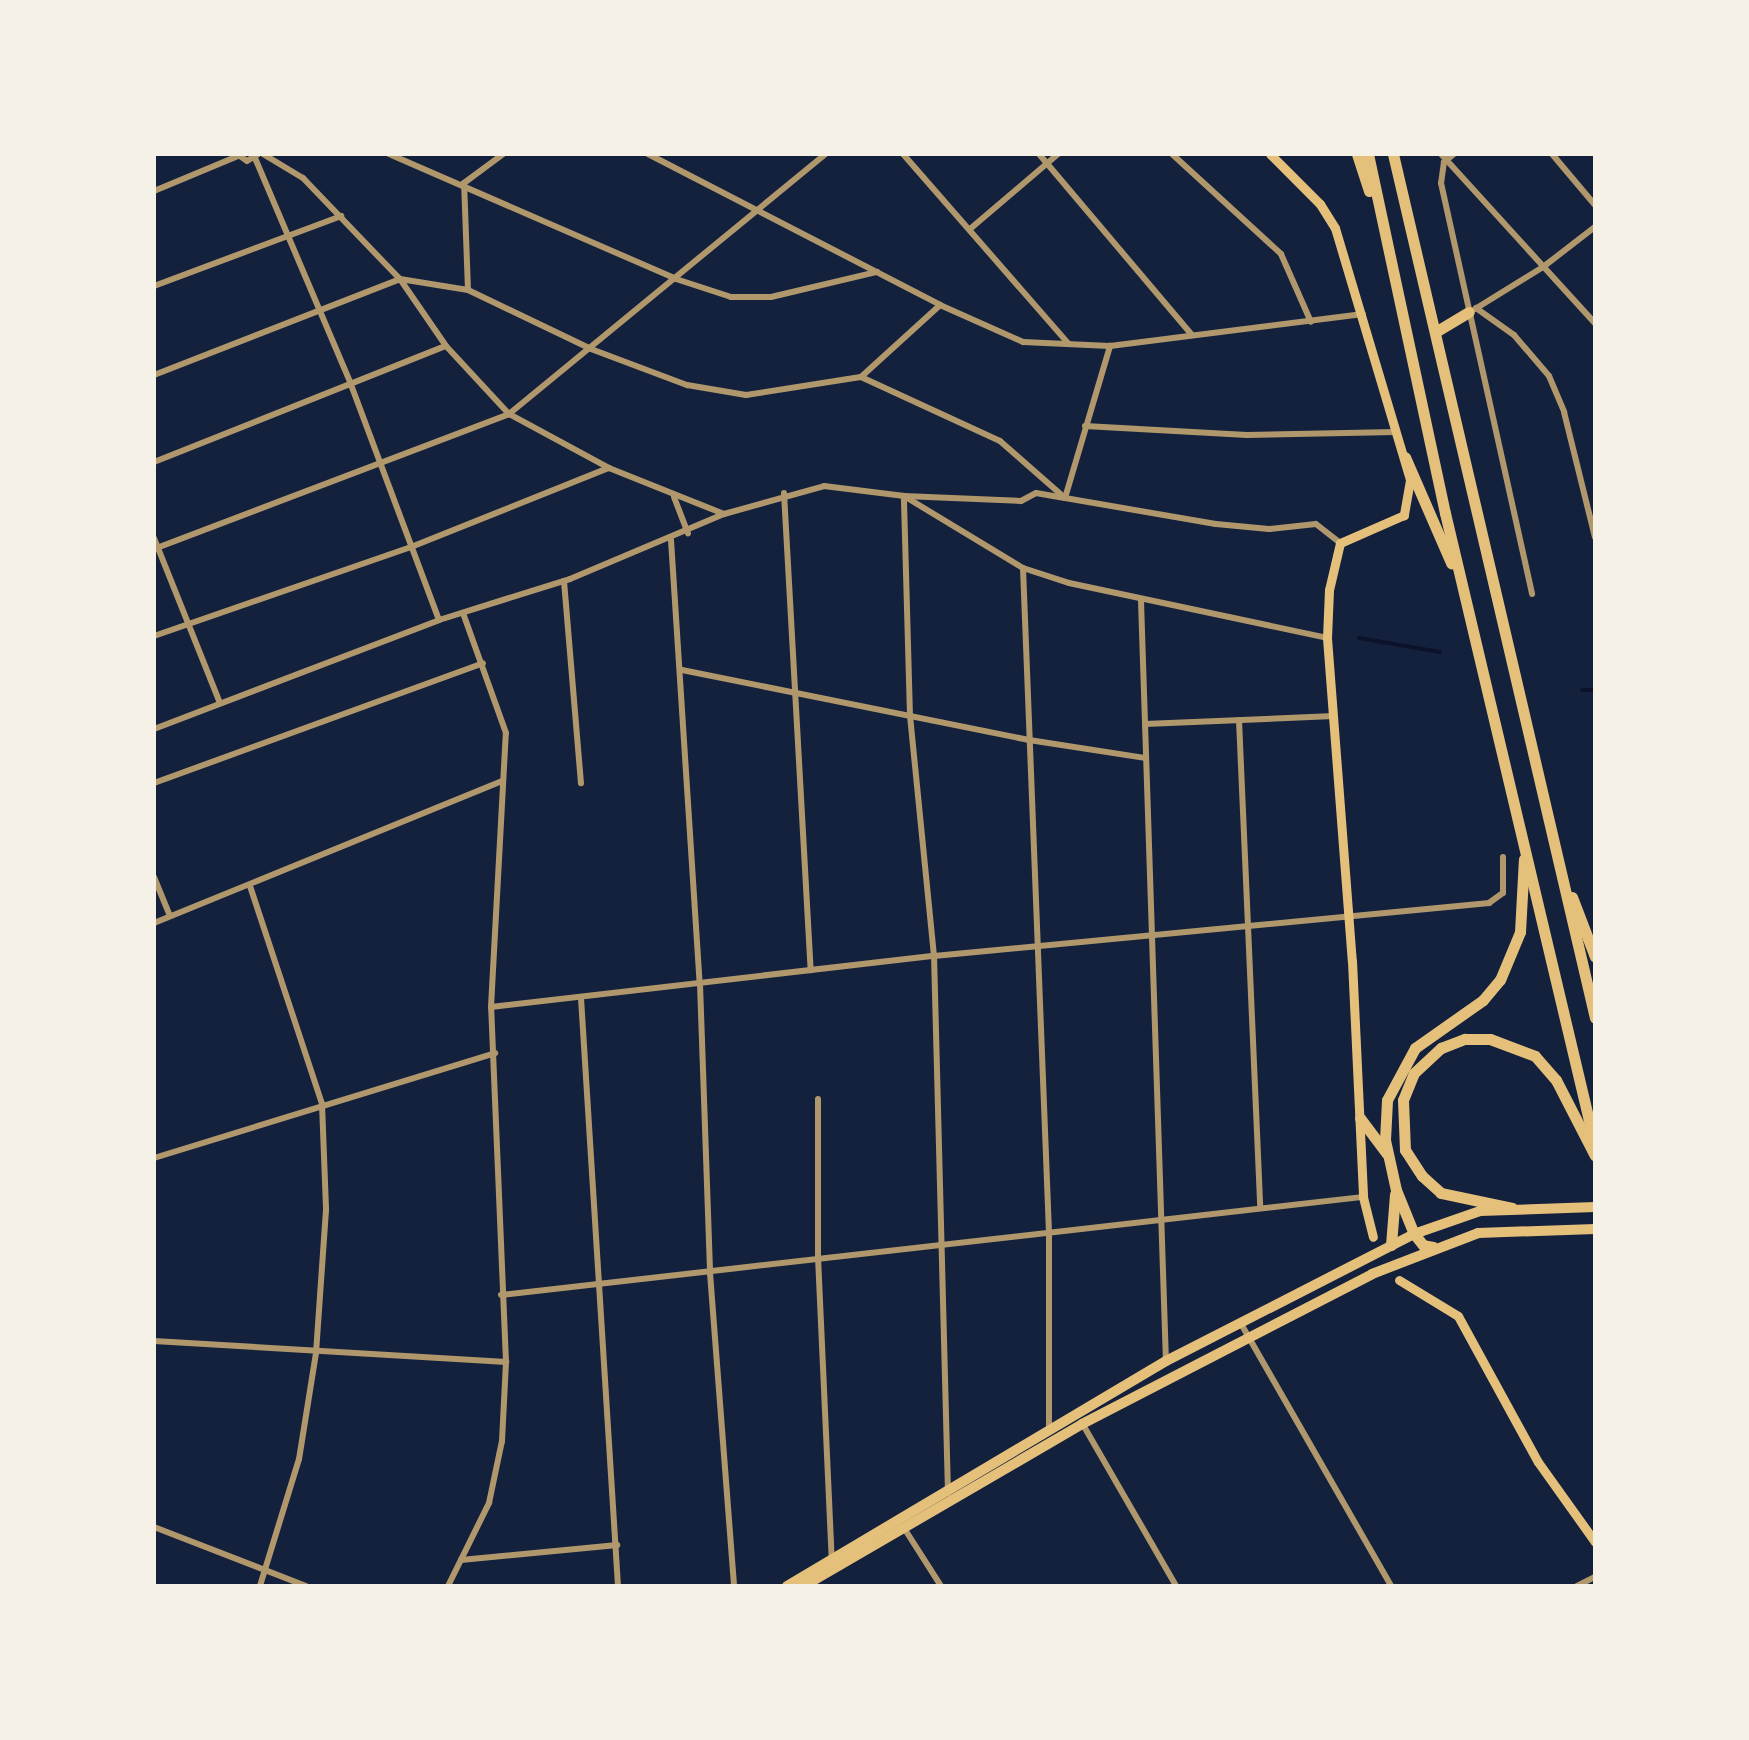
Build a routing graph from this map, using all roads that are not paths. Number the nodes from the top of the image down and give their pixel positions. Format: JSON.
{"nodes":[{"id":1,"x":389,"y":154,"type":"edge"},
{"id":2,"x":503,"y":154,"type":"edge"},
{"id":3,"x":648,"y":154,"type":"edge"},
{"id":4,"x":826,"y":154,"type":"edge"},
{"id":5,"x":903,"y":154,"type":"edge"},
{"id":6,"x":1039,"y":154,"type":"edge"},
{"id":7,"x":1058,"y":154,"type":"edge"},
{"id":8,"x":1172,"y":154,"type":"edge"},
{"id":9,"x":1270,"y":154,"type":"edge"},
{"id":10,"x":1357,"y":154,"type":"edge"},
{"id":11,"x":1368,"y":154,"type":"edge"},
{"id":12,"x":1393,"y":154,"type":"edge"},
{"id":13,"x":1441,"y":154,"type":"edge"},
{"id":14,"x":1454,"y":154,"type":"edge"},
{"id":15,"x":1552,"y":154,"type":"edge"},
{"id":16,"x":237,"y":155,"type":"edge"},
{"id":17,"x":259,"y":155,"type":"edge"},
{"id":18,"x":1444,"y":162,"type":"junction"},
{"id":19,"x":1047,"y":163,"type":"junction"},
{"id":20,"x":464,"y":183,"type":"junction"},
{"id":21,"x":154,"y":191,"type":"edge"},
{"id":22,"x":1595,"y":205,"type":"edge"},
{"id":23,"x":759,"y":210,"type":"junction"},
{"id":24,"x":341,"y":216,"type":"junction"},
{"id":25,"x":1595,"y":227,"type":"edge"},
{"id":26,"x":970,"y":229,"type":"junction"},
{"id":27,"x":289,"y":237,"type":"junction"},
{"id":28,"x":1389,"y":250,"type":"junction"},
{"id":29,"x":1543,"y":267,"type":"junction"},
{"id":30,"x":878,"y":272,"type":"junction"},
{"id":31,"x":400,"y":279,"type":"junction"},
{"id":32,"x":676,"y":279,"type":"junction"},
{"id":33,"x":154,"y":286,"type":"edge"},
{"id":34,"x":468,"y":290,"type":"junction"},
{"id":35,"x":940,"y":305,"type":"junction"},
{"id":36,"x":1472,"y":310,"type":"junction"},
{"id":37,"x":321,"y":311,"type":"junction"},
{"id":38,"x":1363,"y":314,"type":"junction"},
{"id":39,"x":1311,"y":322,"type":"junction"},
{"id":40,"x":1595,"y":323,"type":"edge"},
{"id":41,"x":1437,"y":331,"type":"junction"},
{"id":42,"x":1192,"y":335,"type":"junction"},
{"id":43,"x":1068,"y":343,"type":"junction"},
{"id":44,"x":446,"y":346,"type":"junction"},
{"id":45,"x":1110,"y":346,"type":"junction"},
{"id":46,"x":591,"y":349,"type":"junction"},
{"id":47,"x":154,"y":375,"type":"edge"},
{"id":48,"x":861,"y":377,"type":"junction"},
{"id":49,"x":350,"y":382,"type":"junction"},
{"id":50,"x":509,"y":414,"type":"junction"},
{"id":51,"x":1085,"y":426,"type":"junction"},
{"id":52,"x":1396,"y":432,"type":"junction"},
{"id":53,"x":1405,"y":457,"type":"junction"},
{"id":54,"x":154,"y":462,"type":"edge"},
{"id":55,"x":380,"y":465,"type":"junction"},
{"id":56,"x":609,"y":468,"type":"junction"},
{"id":57,"x":784,"y":493,"type":"junction"},
{"id":58,"x":904,"y":496,"type":"junction"},
{"id":59,"x":674,"y":497,"type":"junction"},
{"id":60,"x":1065,"y":498,"type":"junction"},
{"id":61,"x":724,"y":514,"type":"junction"},
{"id":62,"x":688,"y":533,"type":"junction"},
{"id":63,"x":1595,"y":537,"type":"edge"},
{"id":64,"x":154,"y":538,"type":"edge"},
{"id":65,"x":671,"y":540,"type":"junction"},
{"id":66,"x":1340,"y":543,"type":"junction"},
{"id":67,"x":411,"y":547,"type":"junction"},
{"id":68,"x":156,"y":548,"type":"edge"},
{"id":69,"x":1023,"y":568,"type":"junction"},
{"id":70,"x":564,"y":581,"type":"junction"},
{"id":71,"x":1532,"y":594,"type":"dead end"},
{"id":72,"x":1465,"y":598,"type":"junction"},
{"id":73,"x":1141,"y":601,"type":"junction"},
{"id":74,"x":463,"y":613,"type":"junction"},
{"id":75,"x":439,"y":620,"type":"junction"},
{"id":76,"x":187,"y":624,"type":"junction"},
{"id":77,"x":154,"y":636,"type":"edge"},
{"id":78,"x":1327,"y":638,"type":"junction"},
{"id":79,"x":483,"y":663,"type":"junction"},
{"id":80,"x":682,"y":670,"type":"junction"},
{"id":81,"x":799,"y":693,"type":"junction"},
{"id":82,"x":220,"y":703,"type":"junction"},
{"id":83,"x":910,"y":716,"type":"junction"},
{"id":84,"x":1334,"y":716,"type":"junction"},
{"id":85,"x":1239,"y":720,"type":"junction"},
{"id":86,"x":1145,"y":724,"type":"junction"},
{"id":87,"x":154,"y":729,"type":"edge"},
{"id":88,"x":1029,"y":740,"type":"junction"},
{"id":89,"x":1145,"y":758,"type":"junction"},
{"id":90,"x":500,"y":782,"type":"junction"},
{"id":91,"x":154,"y":783,"type":"edge"},
{"id":92,"x":581,"y":783,"type":"dead end"},
{"id":93,"x":1524,"y":847,"type":"junction"},
{"id":94,"x":1503,"y":857,"type":"dead end"},
{"id":95,"x":1557,"y":862,"type":"junction"},
{"id":96,"x":154,"y":877,"type":"edge"},
{"id":97,"x":250,"y":886,"type":"junction"},
{"id":98,"x":1349,"y":915,"type":"junction"},
{"id":99,"x":170,"y":916,"type":"junction"},
{"id":100,"x":154,"y":923,"type":"edge"},
{"id":101,"x":1249,"y":925,"type":"junction"},
{"id":102,"x":1149,"y":935,"type":"junction"},
{"id":103,"x":1037,"y":946,"type":"junction"},
{"id":104,"x":934,"y":956,"type":"junction"},
{"id":105,"x":1595,"y":957,"type":"edge"},
{"id":106,"x":811,"y":970,"type":"junction"},
{"id":107,"x":700,"y":984,"type":"junction"},
{"id":108,"x":581,"y":998,"type":"junction"},
{"id":109,"x":491,"y":1007,"type":"junction"},
{"id":110,"x":1595,"y":1018,"type":"edge"},
{"id":111,"x":495,"y":1053,"type":"junction"},
{"id":112,"x":818,"y":1099,"type":"dead end"},
{"id":113,"x":322,"y":1104,"type":"junction"},
{"id":114,"x":1360,"y":1118,"type":"junction"},
{"id":115,"x":1595,"y":1146,"type":"edge"},
{"id":116,"x":1387,"y":1155,"type":"junction"},
{"id":117,"x":1595,"y":1156,"type":"edge"},
{"id":118,"x":154,"y":1158,"type":"edge"},
{"id":119,"x":1396,"y":1190,"type":"junction"},
{"id":120,"x":1363,"y":1197,"type":"junction"},
{"id":121,"x":1595,"y":1207,"type":"edge"},
{"id":122,"x":1260,"y":1208,"type":"junction"},
{"id":123,"x":1512,"y":1208,"type":"junction"},
{"id":124,"x":1159,"y":1220,"type":"junction"},
{"id":125,"x":1595,"y":1229,"type":"edge"},
{"id":126,"x":1049,"y":1233,"type":"junction"},
{"id":127,"x":1414,"y":1234,"type":"junction"},
{"id":128,"x":1373,"y":1237,"type":"dead end"},
{"id":129,"x":939,"y":1245,"type":"junction"},
{"id":130,"x":1391,"y":1245,"type":"junction"},
{"id":131,"x":1433,"y":1247,"type":"junction"},
{"id":132,"x":818,"y":1257,"type":"junction"},
{"id":133,"x":710,"y":1273,"type":"junction"},
{"id":134,"x":1399,"y":1280,"type":"dead end"},
{"id":135,"x":600,"y":1286,"type":"junction"},
{"id":136,"x":501,"y":1295,"type":"junction"},
{"id":137,"x":1240,"y":1321,"type":"junction"},
{"id":138,"x":1246,"y":1335,"type":"junction"},
{"id":139,"x":154,"y":1341,"type":"edge"},
{"id":140,"x":316,"y":1353,"type":"junction"},
{"id":141,"x":1166,"y":1361,"type":"junction"},
{"id":142,"x":506,"y":1362,"type":"junction"},
{"id":143,"x":1075,"y":1414,"type":"junction"},
{"id":144,"x":1082,"y":1424,"type":"junction"},
{"id":145,"x":1049,"y":1431,"type":"junction"},
{"id":146,"x":1049,"y":1443,"type":"junction"},
{"id":147,"x":948,"y":1499,"type":"junction"},
{"id":148,"x":902,"y":1524,"type":"junction"},
{"id":149,"x":154,"y":1527,"type":"edge"},
{"id":150,"x":1595,"y":1542,"type":"edge"},
{"id":151,"x":617,"y":1545,"type":"junction"},
{"id":152,"x":461,"y":1560,"type":"junction"},
{"id":153,"x":834,"y":1563,"type":"junction"},
{"id":154,"x":265,"y":1570,"type":"junction"},
{"id":155,"x":1595,"y":1577,"type":"edge"},
{"id":156,"x":260,"y":1586,"type":"edge"},
{"id":157,"x":306,"y":1586,"type":"edge"},
{"id":158,"x":448,"y":1586,"type":"edge"},
{"id":159,"x":618,"y":1586,"type":"edge"},
{"id":160,"x":734,"y":1586,"type":"edge"},
{"id":161,"x":787,"y":1586,"type":"edge"},
{"id":162,"x":804,"y":1586,"type":"edge"},
{"id":163,"x":941,"y":1586,"type":"edge"},
{"id":164,"x":1176,"y":1586,"type":"edge"},
{"id":165,"x":1391,"y":1586,"type":"edge"},
{"id":166,"x":1577,"y":1586,"type":"edge"}],
"edges":[{"from":1,"to":20,"type":"street"},
{"from":2,"to":20,"type":"street"},
{"from":3,"to":23,"type":"street"},
{"from":4,"to":23,"type":"street"},
{"from":5,"to":26,"type":"street"},
{"from":6,"to":19,"type":"street"},
{"from":7,"to":19,"type":"street"},
{"from":8,"to":39,"type":"street"},
{"from":9,"to":38,"type":"main road"},
{"from":10,"to":28,"type":"highway"},
{"from":11,"to":28,"type":"highway"},
{"from":12,"to":41,"type":"highway"},
{"from":13,"to":18,"type":"street"},
{"from":14,"to":18,"type":"street"},
{"from":15,"to":22,"type":"street"},
{"from":16,"to":17,"type":"street"},
{"from":16,"to":21,"type":"street"},
{"from":17,"to":24,"type":"street"},
{"from":17,"to":27,"type":"street"},
{"from":18,"to":29,"type":"street"},
{"from":18,"to":36,"type":"street"},
{"from":19,"to":26,"type":"street"},
{"from":19,"to":42,"type":"street"},
{"from":20,"to":32,"type":"street"},
{"from":20,"to":34,"type":"street"},
{"from":23,"to":30,"type":"street"},
{"from":23,"to":32,"type":"street"},
{"from":24,"to":27,"type":"street"},
{"from":24,"to":31,"type":"street"},
{"from":25,"to":29,"type":"street"},
{"from":26,"to":43,"type":"street"},
{"from":27,"to":33,"type":"street"},
{"from":27,"to":37,"type":"street"},
{"from":28,"to":72,"type":"highway"},
{"from":29,"to":36,"type":"street"},
{"from":29,"to":40,"type":"street"},
{"from":30,"to":32,"type":"street"},
{"from":30,"to":35,"type":"street"},
{"from":31,"to":34,"type":"street"},
{"from":31,"to":37,"type":"street"},
{"from":31,"to":44,"type":"street"},
{"from":32,"to":46,"type":"street"},
{"from":34,"to":46,"type":"street"},
{"from":35,"to":43,"type":"street"},
{"from":35,"to":48,"type":"street"},
{"from":36,"to":41,"type":"highway"},
{"from":36,"to":63,"type":"street"},
{"from":36,"to":71,"type":"street"},
{"from":37,"to":47,"type":"street"},
{"from":37,"to":49,"type":"street"},
{"from":38,"to":39,"type":"street"},
{"from":38,"to":52,"type":"main road"},
{"from":39,"to":42,"type":"street"},
{"from":41,"to":95,"type":"highway"},
{"from":42,"to":45,"type":"street"},
{"from":43,"to":45,"type":"street"},
{"from":44,"to":49,"type":"street"},
{"from":44,"to":50,"type":"street"},
{"from":45,"to":51,"type":"street"},
{"from":46,"to":48,"type":"street"},
{"from":46,"to":50,"type":"street"},
{"from":48,"to":60,"type":"street"},
{"from":49,"to":54,"type":"street"},
{"from":49,"to":55,"type":"street"},
{"from":50,"to":55,"type":"street"},
{"from":50,"to":56,"type":"street"},
{"from":51,"to":52,"type":"street"},
{"from":51,"to":60,"type":"street"},
{"from":52,"to":53,"type":"main road"},
{"from":53,"to":66,"type":"main road"},
{"from":53,"to":72,"type":"highway"},
{"from":55,"to":67,"type":"street"},
{"from":55,"to":68,"type":"street"},
{"from":56,"to":59,"type":"street"},
{"from":56,"to":67,"type":"street"},
{"from":57,"to":58,"type":"street"},
{"from":57,"to":61,"type":"street"},
{"from":57,"to":81,"type":"street"},
{"from":58,"to":60,"type":"street"},
{"from":58,"to":69,"type":"street"},
{"from":58,"to":83,"type":"street"},
{"from":59,"to":61,"type":"street"},
{"from":59,"to":62,"type":"street"},
{"from":60,"to":66,"type":"street"},
{"from":61,"to":62,"type":"street"},
{"from":62,"to":65,"type":"street"},
{"from":64,"to":68,"type":"street"},
{"from":65,"to":70,"type":"street"},
{"from":65,"to":80,"type":"street"},
{"from":66,"to":78,"type":"main road"},
{"from":67,"to":75,"type":"street"},
{"from":67,"to":76,"type":"street"},
{"from":68,"to":76,"type":"street"},
{"from":69,"to":73,"type":"street"},
{"from":69,"to":88,"type":"street"},
{"from":70,"to":74,"type":"street"},
{"from":70,"to":92,"type":"street"},
{"from":72,"to":93,"type":"highway"},
{"from":73,"to":78,"type":"street"},
{"from":73,"to":86,"type":"street"},
{"from":74,"to":75,"type":"street"},
{"from":74,"to":79,"type":"street"},
{"from":75,"to":82,"type":"street"},
{"from":76,"to":77,"type":"street"},
{"from":76,"to":82,"type":"street"},
{"from":78,"to":84,"type":"main road"},
{"from":79,"to":90,"type":"street"},
{"from":79,"to":91,"type":"street"},
{"from":80,"to":81,"type":"street"},
{"from":80,"to":107,"type":"street"},
{"from":81,"to":83,"type":"street"},
{"from":81,"to":106,"type":"street"},
{"from":82,"to":87,"type":"street"},
{"from":83,"to":88,"type":"street"},
{"from":83,"to":104,"type":"street"},
{"from":84,"to":85,"type":"street"},
{"from":84,"to":98,"type":"main road"},
{"from":85,"to":86,"type":"street"},
{"from":85,"to":101,"type":"street"},
{"from":86,"to":89,"type":"street"},
{"from":88,"to":89,"type":"street"},
{"from":88,"to":103,"type":"street"},
{"from":89,"to":102,"type":"street"},
{"from":90,"to":97,"type":"street"},
{"from":90,"to":109,"type":"street"},
{"from":93,"to":115,"type":"highway"},
{"from":93,"to":116,"type":"highway"},
{"from":94,"to":98,"type":"street"},
{"from":95,"to":105,"type":"highway"},
{"from":95,"to":110,"type":"highway"},
{"from":96,"to":99,"type":"street"},
{"from":97,"to":99,"type":"street"},
{"from":97,"to":113,"type":"street"},
{"from":98,"to":101,"type":"street"},
{"from":98,"to":114,"type":"main road"},
{"from":99,"to":100,"type":"street"},
{"from":101,"to":102,"type":"street"},
{"from":101,"to":122,"type":"street"},
{"from":102,"to":103,"type":"street"},
{"from":102,"to":124,"type":"street"},
{"from":103,"to":104,"type":"street"},
{"from":103,"to":126,"type":"street"},
{"from":104,"to":106,"type":"street"},
{"from":104,"to":129,"type":"street"},
{"from":106,"to":107,"type":"street"},
{"from":107,"to":108,"type":"street"},
{"from":107,"to":133,"type":"street"},
{"from":108,"to":109,"type":"street"},
{"from":108,"to":135,"type":"street"},
{"from":109,"to":111,"type":"street"},
{"from":111,"to":113,"type":"street"},
{"from":111,"to":136,"type":"street"},
{"from":112,"to":132,"type":"street"},
{"from":113,"to":118,"type":"street"},
{"from":113,"to":140,"type":"street"},
{"from":114,"to":116,"type":"highway"},
{"from":114,"to":120,"type":"main road"},
{"from":116,"to":119,"type":"highway"},
{"from":117,"to":123,"type":"highway"},
{"from":119,"to":127,"type":"highway"},
{"from":119,"to":130,"type":"highway"},
{"from":120,"to":122,"type":"street"},
{"from":120,"to":128,"type":"main road"},
{"from":121,"to":123,"type":"main road"},
{"from":122,"to":124,"type":"street"},
{"from":123,"to":127,"type":"main road"},
{"from":124,"to":126,"type":"street"},
{"from":124,"to":141,"type":"street"},
{"from":125,"to":131,"type":"main road"},
{"from":126,"to":129,"type":"street"},
{"from":126,"to":145,"type":"street"},
{"from":127,"to":130,"type":"main road"},
{"from":127,"to":131,"type":"highway"},
{"from":129,"to":132,"type":"street"},
{"from":129,"to":147,"type":"street"},
{"from":130,"to":137,"type":"main road"},
{"from":131,"to":138,"type":"main road"},
{"from":132,"to":133,"type":"street"},
{"from":132,"to":153,"type":"street"},
{"from":133,"to":135,"type":"street"},
{"from":133,"to":160,"type":"street"},
{"from":134,"to":150,"type":"main road"},
{"from":135,"to":136,"type":"street"},
{"from":135,"to":151,"type":"street"},
{"from":136,"to":142,"type":"street"},
{"from":137,"to":138,"type":"street"},
{"from":137,"to":141,"type":"main road"},
{"from":138,"to":144,"type":"main road"},
{"from":138,"to":165,"type":"street"},
{"from":139,"to":140,"type":"street"},
{"from":140,"to":142,"type":"street"},
{"from":140,"to":154,"type":"street"},
{"from":141,"to":143,"type":"main road"},
{"from":142,"to":152,"type":"street"},
{"from":143,"to":144,"type":"street"},
{"from":143,"to":145,"type":"main road"},
{"from":144,"to":146,"type":"main road"},
{"from":144,"to":164,"type":"street"},
{"from":145,"to":146,"type":"street"},
{"from":145,"to":147,"type":"main road"},
{"from":146,"to":147,"type":"main road"},
{"from":147,"to":148,"type":"main road"},
{"from":148,"to":153,"type":"main road"},
{"from":148,"to":163,"type":"street"},
{"from":149,"to":154,"type":"street"},
{"from":151,"to":152,"type":"street"},
{"from":151,"to":159,"type":"street"},
{"from":152,"to":158,"type":"street"},
{"from":153,"to":161,"type":"main road"},
{"from":153,"to":162,"type":"main road"},
{"from":154,"to":156,"type":"street"},
{"from":154,"to":157,"type":"street"},
{"from":155,"to":166,"type":"street"}]}
